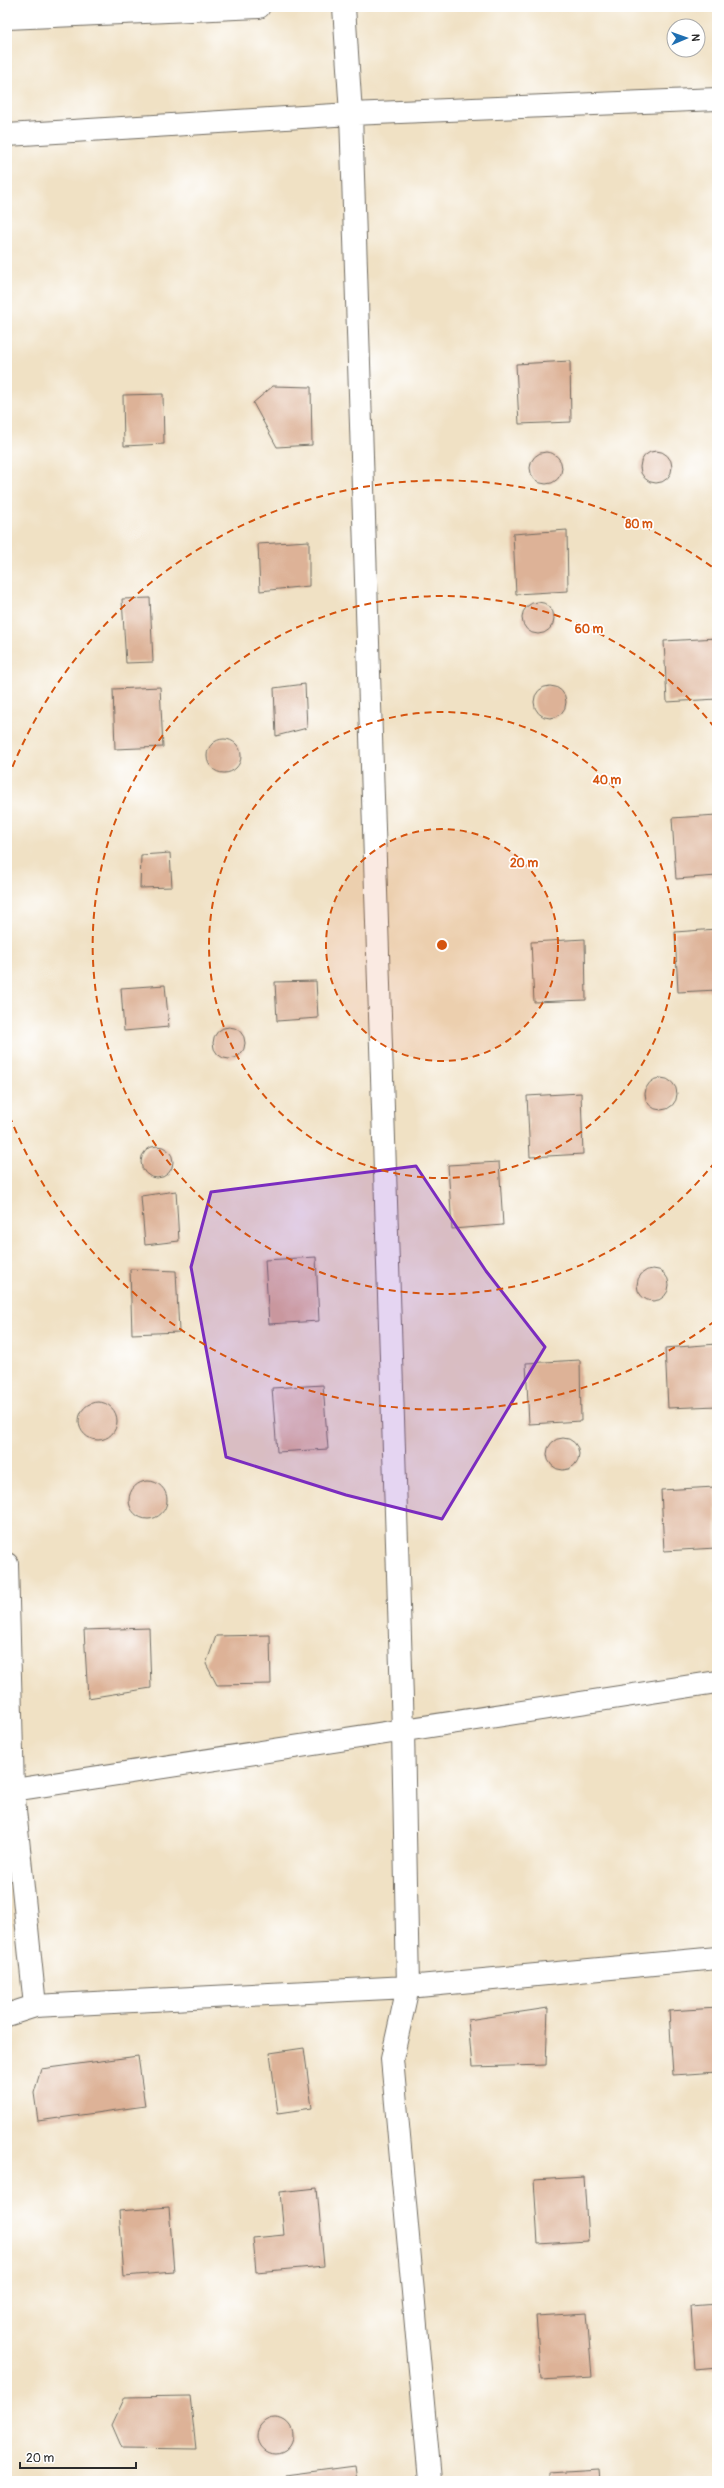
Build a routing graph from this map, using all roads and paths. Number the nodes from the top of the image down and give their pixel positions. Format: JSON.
{"nodes":[{"id":1,"x":259,"y":7,"type":"edge"},
{"id":2,"x":344,"y":7,"type":"edge"},
{"id":3,"x":7,"y":18,"type":"edge"},
{"id":4,"x":717,"y":99,"type":"edge"},
{"id":5,"x":351,"y":114,"type":"junction"},
{"id":6,"x":7,"y":135,"type":"edge"},
{"id":7,"x":7,"y":1564,"type":"edge"},
{"id":8,"x":717,"y":1682,"type":"edge"},
{"id":9,"x":403,"y":1730,"type":"junction"},
{"id":10,"x":10,"y":1790,"type":"edge"},
{"id":11,"x":717,"y":1958,"type":"edge"},
{"id":12,"x":408,"y":1987,"type":"junction"},
{"id":13,"x":35,"y":2006,"type":"junction"},
{"id":14,"x":7,"y":2015,"type":"edge"},
{"id":15,"x":430,"y":2481,"type":"edge"}],
"edges":[{"from":1,"to":3,"type":"street"},
{"from":2,"to":5,"type":"street"},
{"from":4,"to":5,"type":"street"},
{"from":5,"to":6,"type":"street"},
{"from":5,"to":9,"type":"street"},
{"from":7,"to":10,"type":"street"},
{"from":8,"to":9,"type":"street"},
{"from":9,"to":10,"type":"street"},
{"from":9,"to":12,"type":"street"},
{"from":10,"to":13,"type":"street"},
{"from":11,"to":12,"type":"street"},
{"from":12,"to":13,"type":"street"},
{"from":12,"to":15,"type":"street"},
{"from":13,"to":14,"type":"street"}]}
